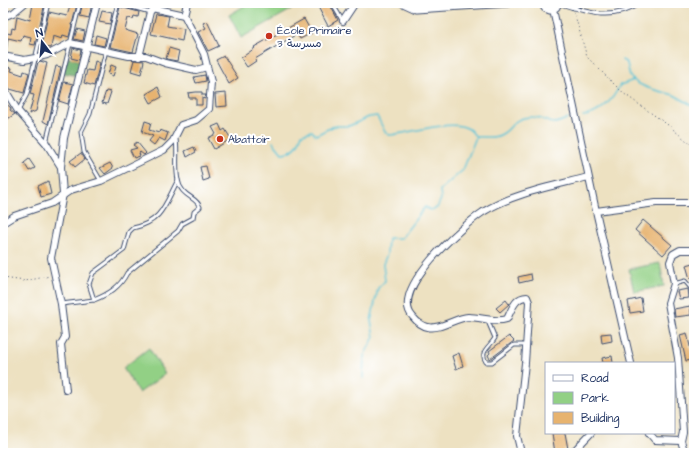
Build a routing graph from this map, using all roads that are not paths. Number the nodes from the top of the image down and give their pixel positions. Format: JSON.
{"nodes":[{"id":1,"x":48,"y":3,"type":"edge"},
{"id":2,"x":80,"y":3,"type":"edge"},
{"id":3,"x":97,"y":3,"type":"edge"},
{"id":4,"x":117,"y":3,"type":"edge"},
{"id":5,"x":158,"y":3,"type":"edge"},
{"id":6,"x":187,"y":3,"type":"edge"},
{"id":7,"x":332,"y":3,"type":"edge"},
{"id":8,"x":356,"y":3,"type":"edge"},
{"id":9,"x":403,"y":3,"type":"edge"},
{"id":10,"x":509,"y":3,"type":"edge"},
{"id":11,"x":542,"y":3,"type":"edge"},
{"id":12,"x":558,"y":3,"type":"edge"},
{"id":13,"x":582,"y":3,"type":"edge"},
{"id":14,"x":640,"y":3,"type":"edge"},
{"id":15,"x":21,"y":4,"type":"edge"},
{"id":16,"x":573,"y":8,"type":"junction"},
{"id":17,"x":553,"y":9,"type":"junction"},
{"id":18,"x":151,"y":10,"type":"junction"},
{"id":19,"x":184,"y":15,"type":"junction"},
{"id":20,"x":3,"y":17,"type":"edge"},
{"id":21,"x":343,"y":21,"type":"joint"},
{"id":22,"x":70,"y":43,"type":"junction"},
{"id":23,"x":86,"y":47,"type":"junction"},
{"id":24,"x":105,"y":52,"type":"junction"},
{"id":25,"x":3,"y":56,"type":"edge"},
{"id":26,"x":139,"y":57,"type":"junction"},
{"id":27,"x":35,"y":58,"type":"junction"},
{"id":28,"x":208,"y":67,"type":"junction"},
{"id":29,"x":3,"y":91,"type":"edge"},
{"id":30,"x":18,"y":112,"type":"junction"},
{"id":31,"x":175,"y":137,"type":"junction"},
{"id":32,"x":46,"y":144,"type":"junction"},
{"id":33,"x":61,"y":167,"type":"junction"},
{"id":34,"x":588,"y":177,"type":"junction"},
{"id":35,"x":101,"y":180,"type":"junction"},
{"id":36,"x":178,"y":180,"type":"junction"},
{"id":37,"x":63,"y":194,"type":"junction"},
{"id":38,"x":694,"y":203,"type":"edge"},
{"id":39,"x":596,"y":211,"type":"junction"},
{"id":40,"x":3,"y":223,"type":"edge"},
{"id":41,"x":694,"y":250,"type":"edge"},
{"id":42,"x":674,"y":284,"type":"junction"},
{"id":43,"x":694,"y":298,"type":"edge"},
{"id":44,"x":94,"y":300,"type":"junction"},
{"id":45,"x":61,"y":304,"type":"junction"},
{"id":46,"x":487,"y":319,"type":"junction"},
{"id":47,"x":526,"y":345,"type":"junction"},
{"id":48,"x":631,"y":362,"type":"edge"},
{"id":49,"x":66,"y":390,"type":"dead end"},
{"id":50,"x":589,"y":434,"type":"edge"},
{"id":51,"x":650,"y":434,"type":"edge"},
{"id":52,"x":681,"y":440,"type":"junction"},
{"id":53,"x":522,"y":453,"type":"edge"},
{"id":54,"x":572,"y":453,"type":"edge"},
{"id":55,"x":685,"y":453,"type":"edge"}],
"edges":[{"from":1,"to":27,"type":"lane"},
{"from":2,"to":22,"type":"lane"},
{"from":3,"to":23,"type":"street"},
{"from":4,"to":18,"type":"lane"},
{"from":4,"to":24,"type":"lane"},
{"from":5,"to":18,"type":"street"},
{"from":6,"to":19,"type":"street"},
{"from":7,"to":21,"type":"lane"},
{"from":8,"to":21,"type":"street"},
{"from":9,"to":10,"type":"street"},
{"from":11,"to":17,"type":"street"},
{"from":12,"to":16,"type":"lane"},
{"from":12,"to":17,"type":"street"},
{"from":13,"to":16,"type":"lane"},
{"from":14,"to":16,"type":"lane"},
{"from":15,"to":20,"type":"street"},
{"from":17,"to":34,"type":"street"},
{"from":18,"to":19,"type":"street"},
{"from":18,"to":26,"type":"street"},
{"from":19,"to":28,"type":"street"},
{"from":22,"to":23,"type":"street"},
{"from":22,"to":27,"type":"street"},
{"from":22,"to":32,"type":"lane"},
{"from":23,"to":24,"type":"street"},
{"from":23,"to":33,"type":"street"},
{"from":24,"to":26,"type":"street"},
{"from":24,"to":35,"type":"lane"},
{"from":25,"to":27,"type":"street"},
{"from":26,"to":28,"type":"street"},
{"from":27,"to":30,"type":"lane"},
{"from":28,"to":31,"type":"street"},
{"from":29,"to":30,"type":"street"},
{"from":30,"to":32,"type":"street"},
{"from":31,"to":35,"type":"street"},
{"from":31,"to":36,"type":"lane"},
{"from":32,"to":33,"type":"street"},
{"from":33,"to":37,"type":"street"},
{"from":34,"to":39,"type":"street"},
{"from":34,"to":46,"type":"street"},
{"from":35,"to":37,"type":"street"},
{"from":36,"to":44,"type":"lane"},
{"from":36,"to":44,"type":"lane"},
{"from":37,"to":40,"type":"street"},
{"from":37,"to":45,"type":"street"},
{"from":38,"to":39,"type":"street"},
{"from":39,"to":48,"type":"street"},
{"from":41,"to":42,"type":"street"},
{"from":42,"to":43,"type":"lane"},
{"from":42,"to":52,"type":"street"},
{"from":44,"to":45,"type":"lane"},
{"from":45,"to":49,"type":"street"},
{"from":46,"to":47,"type":"lane"},
{"from":46,"to":47,"type":"street"},
{"from":47,"to":53,"type":"street"},
{"from":50,"to":54,"type":"street"},
{"from":51,"to":52,"type":"street"},
{"from":52,"to":55,"type":"street"}]}
